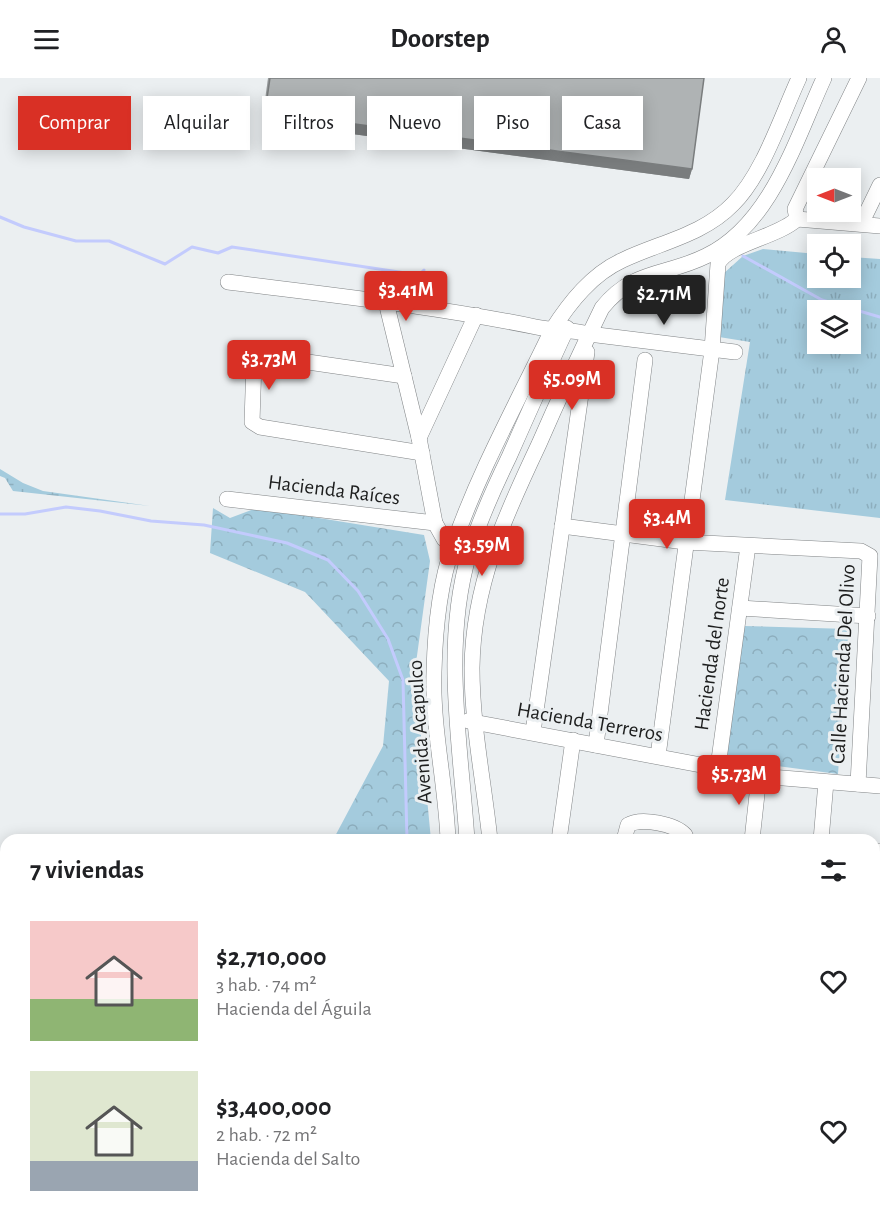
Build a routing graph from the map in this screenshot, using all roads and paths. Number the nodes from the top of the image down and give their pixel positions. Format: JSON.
{"nodes":[{"id":1,"x":799,"y":78,"type":"edge"},
{"id":2,"x":824,"y":78,"type":"edge"},
{"id":3,"x":860,"y":78,"type":"edge"},
{"id":4,"x":880,"y":185,"type":"edge"},
{"id":5,"x":797,"y":219,"type":"junction"},
{"id":6,"x":861,"y":224,"type":"junction"},
{"id":7,"x":880,"y":226,"type":"edge"},
{"id":8,"x":228,"y":282,"type":"dead end"},
{"id":9,"x":386,"y":302,"type":"junction"},
{"id":10,"x":476,"y":315,"type":"junction"},
{"id":11,"x":559,"y":329,"type":"junction"},
{"id":12,"x":589,"y":334,"type":"junction"},
{"id":13,"x":711,"y":350,"type":"junction"},
{"id":14,"x":735,"y":352,"type":"dead end"},
{"id":15,"x":645,"y":360,"type":"dead end"},
{"id":16,"x":404,"y":376,"type":"junction"},
{"id":17,"x":420,"y":446,"type":"junction"},
{"id":18,"x":227,"y":499,"type":"dead end"},
{"id":19,"x":435,"y":523,"type":"junction"},
{"id":20,"x":562,"y":526,"type":"junction"},
{"id":21,"x":623,"y":534,"type":"junction"},
{"id":22,"x":685,"y":542,"type":"junction"},
{"id":23,"x":748,"y":546,"type":"junction"},
{"id":24,"x":452,"y":547,"type":"junction"},
{"id":25,"x":469,"y":555,"type":"junction"},
{"id":26,"x":488,"y":560,"type":"junction"},
{"id":27,"x":740,"y":608,"type":"junction"},
{"id":28,"x":868,"y":616,"type":"junction"},
{"id":29,"x":436,"y":713,"type":"junction"},
{"id":30,"x":456,"y":718,"type":"junction"},
{"id":31,"x":475,"y":723,"type":"junction"},
{"id":32,"x":533,"y":732,"type":"junction"},
{"id":33,"x":573,"y":740,"type":"junction"},
{"id":34,"x":596,"y":745,"type":"junction"},
{"id":35,"x":658,"y":756,"type":"junction"},
{"id":36,"x":718,"y":768,"type":"junction"},
{"id":37,"x":759,"y":776,"type":"junction"},
{"id":38,"x":826,"y":782,"type":"junction"},
{"id":39,"x":858,"y":784,"type":"junction"},
{"id":40,"x":880,"y":786,"type":"edge"},
{"id":41,"x":447,"y":834,"type":"edge"},
{"id":42,"x":466,"y":834,"type":"edge"},
{"id":43,"x":489,"y":834,"type":"edge"},
{"id":44,"x":560,"y":834,"type":"edge"},
{"id":45,"x":626,"y":834,"type":"edge"},
{"id":46,"x":684,"y":834,"type":"edge"},
{"id":47,"x":753,"y":834,"type":"edge"},
{"id":48,"x":822,"y":834,"type":"edge"}],
"edges":[{"from":1,"to":11,"type":"street","name":"Avenida Acapulco"},
{"from":2,"to":12,"type":"street"},
{"from":3,"to":5,"type":"street"},
{"from":4,"to":6,"type":"street"},
{"from":5,"to":6,"type":"street"},
{"from":5,"to":13,"type":"street"},
{"from":6,"to":7,"type":"street"},
{"from":8,"to":9,"type":"street"},
{"from":9,"to":10,"type":"street"},
{"from":9,"to":16,"type":"street"},
{"from":10,"to":11,"type":"street"},
{"from":10,"to":17,"type":"street"},
{"from":11,"to":12,"type":"street"},
{"from":11,"to":24,"type":"street","name":"Avenida Acapulco"},
{"from":11,"to":25,"type":"street","name":"Avenida Acapulco"},
{"from":12,"to":13,"type":"street"},
{"from":12,"to":20,"type":"street"},
{"from":12,"to":26,"type":"street"},
{"from":13,"to":14,"type":"street"},
{"from":13,"to":22,"type":"street"},
{"from":15,"to":21,"type":"street"},
{"from":16,"to":17,"type":"street"},
{"from":16,"to":17,"type":"street"},
{"from":17,"to":19,"type":"street"},
{"from":18,"to":19,"type":"street","name":"Hacienda Raíces"},
{"from":19,"to":24,"type":"street"},
{"from":20,"to":21,"type":"street"},
{"from":20,"to":32,"type":"street"},
{"from":21,"to":22,"type":"street"},
{"from":21,"to":34,"type":"street"},
{"from":22,"to":23,"type":"street"},
{"from":22,"to":35,"type":"street"},
{"from":23,"to":27,"type":"street","name":"Hacienda del norte"},
{"from":23,"to":28,"type":"street","name":"Calle Hacienda Del Olivo"},
{"from":24,"to":25,"type":"street"},
{"from":24,"to":29,"type":"street","name":"Avenida Acapulco"},
{"from":25,"to":26,"type":"street"},
{"from":25,"to":30,"type":"street","name":"Avenida Acapulco"},
{"from":26,"to":31,"type":"street"},
{"from":27,"to":28,"type":"street"},
{"from":27,"to":36,"type":"street","name":"Hacienda del norte"},
{"from":28,"to":39,"type":"street","name":"Calle Hacienda Del Olivo"},
{"from":29,"to":30,"type":"street","name":"Hacienda Terreros"},
{"from":29,"to":41,"type":"street","name":"Avenida Acapulco"},
{"from":30,"to":31,"type":"street","name":"Hacienda Terreros"},
{"from":30,"to":42,"type":"street","name":"Avenida Acapulco"},
{"from":31,"to":32,"type":"street","name":"Hacienda Terreros"},
{"from":31,"to":43,"type":"street"},
{"from":32,"to":33,"type":"street","name":"Hacienda Terreros"},
{"from":33,"to":34,"type":"street","name":"Hacienda Terreros"},
{"from":33,"to":44,"type":"street"},
{"from":34,"to":35,"type":"street","name":"Hacienda Terreros"},
{"from":35,"to":36,"type":"street","name":"Hacienda Terreros"},
{"from":36,"to":37,"type":"street","name":"Hacienda Terreros"},
{"from":37,"to":38,"type":"street","name":"Hacienda Terreros"},
{"from":37,"to":47,"type":"street"},
{"from":38,"to":39,"type":"street","name":"Hacienda Terreros"},
{"from":38,"to":48,"type":"street"},
{"from":39,"to":40,"type":"street","name":"Hacienda Terreros"},
{"from":45,"to":46,"type":"street"}]}
